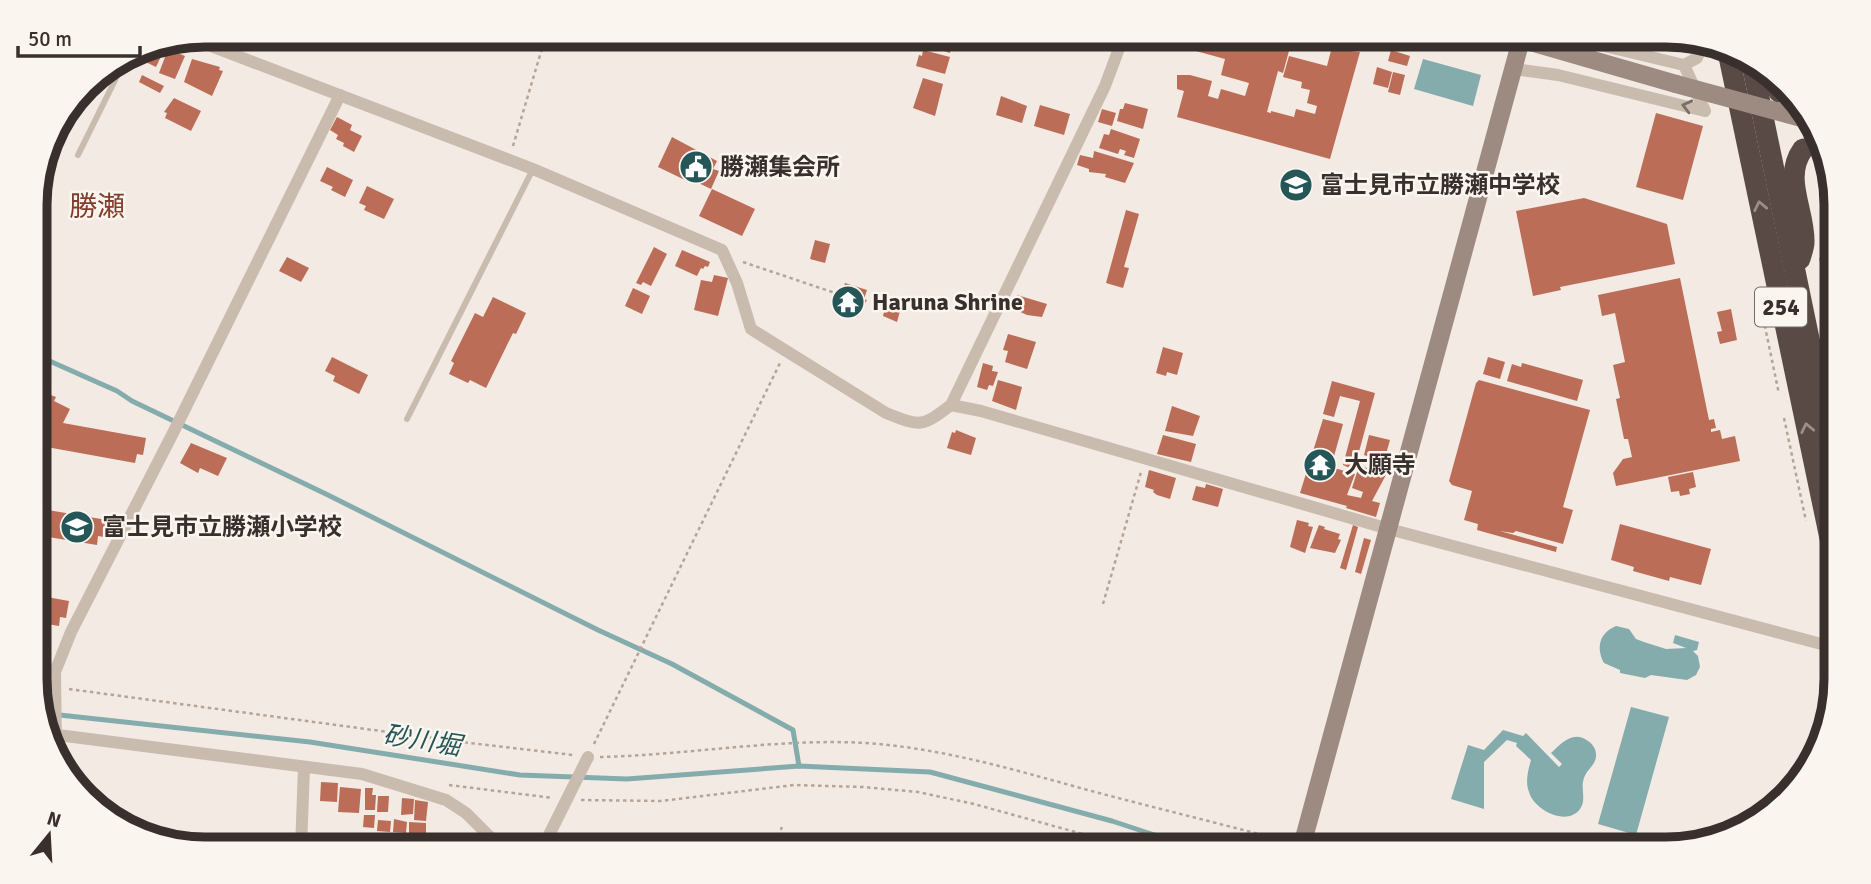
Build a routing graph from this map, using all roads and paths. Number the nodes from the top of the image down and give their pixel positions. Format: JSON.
{"nodes":[{"id":1,"x":1119,"y":47,"type":"edge"},
{"id":2,"x":1516,"y":47,"type":"edge"},
{"id":3,"x":1549,"y":47,"type":"edge"},
{"id":4,"x":1609,"y":47,"type":"edge"},
{"id":5,"x":216,"y":48,"type":"edge"},
{"id":6,"x":542,"y":48,"type":"edge"},
{"id":7,"x":1700,"y":51,"type":"edge"},
{"id":8,"x":1730,"y":61,"type":"edge"},
{"id":9,"x":1684,"y":65,"type":"junction"},
{"id":10,"x":1514,"y":69,"type":"junction"},
{"id":11,"x":119,"y":73,"type":"edge"},
{"id":12,"x":1754,"y":74,"type":"edge"},
{"id":13,"x":340,"y":95,"type":"junction"},
{"id":14,"x":1796,"y":117,"type":"edge"},
{"id":15,"x":1811,"y":147,"type":"edge"},
{"id":16,"x":78,"y":155,"type":"dead end"},
{"id":17,"x":509,"y":160,"type":"junction"},
{"id":18,"x":533,"y":169,"type":"junction"},
{"id":19,"x":727,"y":256,"type":"junction"},
{"id":20,"x":1796,"y":276,"type":"junction"},
{"id":21,"x":835,"y":293,"type":"dead end"},
{"id":22,"x":786,"y":351,"type":"junction"},
{"id":23,"x":951,"y":405,"type":"junction"},
{"id":24,"x":1824,"y":411,"type":"edge"},
{"id":25,"x":407,"y":419,"type":"dead end"},
{"id":26,"x":1145,"y":458,"type":"junction"},
{"id":27,"x":1824,"y":510,"type":"edge"},
{"id":28,"x":1389,"y":529,"type":"junction"},
{"id":29,"x":1103,"y":604,"type":"dead end"},
{"id":30,"x":1824,"y":645,"type":"edge"},
{"id":31,"x":55,"y":687,"type":"junction"},
{"id":32,"x":54,"y":724,"type":"edge"},
{"id":33,"x":59,"y":740,"type":"edge"},
{"id":34,"x":588,"y":757,"type":"junction"},
{"id":35,"x":304,"y":767,"type":"junction"},
{"id":36,"x":444,"y":784,"type":"dead end"},
{"id":37,"x":566,"y":800,"type":"junction"},
{"id":38,"x":782,"y":827,"type":"dead end"},
{"id":39,"x":1090,"y":836,"type":"edge"},
{"id":40,"x":1262,"y":836,"type":"edge"},
{"id":41,"x":1305,"y":836,"type":"edge"},
{"id":42,"x":301,"y":837,"type":"edge"},
{"id":43,"x":490,"y":837,"type":"edge"},
{"id":44,"x":548,"y":837,"type":"edge"},
{"id":45,"x":778,"y":837,"type":"edge"}],
"edges":[{"from":1,"to":23,"type":"street"},
{"from":2,"to":10,"type":"street"},
{"from":3,"to":14,"type":"street","bridge":true},
{"from":4,"to":9,"type":"street"},
{"from":5,"to":13,"type":"street"},
{"from":6,"to":17,"type":"path"},
{"from":7,"to":9,"type":"street"},
{"from":27,"to":8,"type":"highway","number":"254","one_way":true},
{"from":9,"to":10,"type":"street","one_way":true},
{"from":10,"to":28,"type":"street"},
{"from":11,"to":16,"type":"lane"},
{"from":12,"to":20,"type":"highway","number":"254"},
{"from":13,"to":17,"type":"street"},
{"from":13,"to":31,"type":"street"},
{"from":15,"to":20,"type":"highway"},
{"from":17,"to":18,"type":"street"},
{"from":18,"to":19,"type":"street"},
{"from":18,"to":25,"type":"lane"},
{"from":19,"to":21,"type":"path"},
{"from":19,"to":22,"type":"street"},
{"from":20,"to":24,"type":"highway","number":"254"},
{"from":22,"to":23,"type":"street"},
{"from":22,"to":34,"type":"path"},
{"from":23,"to":26,"type":"street"},
{"from":26,"to":28,"type":"street"},
{"from":26,"to":29,"type":"path"},
{"from":28,"to":30,"type":"street"},
{"from":28,"to":41,"type":"street"},
{"from":31,"to":32,"type":"street"},
{"from":31,"to":34,"type":"path"},
{"from":33,"to":35,"type":"street"},
{"from":34,"to":37,"type":"street"},
{"from":34,"to":40,"type":"path"},
{"from":35,"to":42,"type":"street"},
{"from":35,"to":43,"type":"street"},
{"from":36,"to":37,"type":"path"},
{"from":37,"to":39,"type":"path"},
{"from":37,"to":44,"type":"street"},
{"from":38,"to":45,"type":"path"}]}
